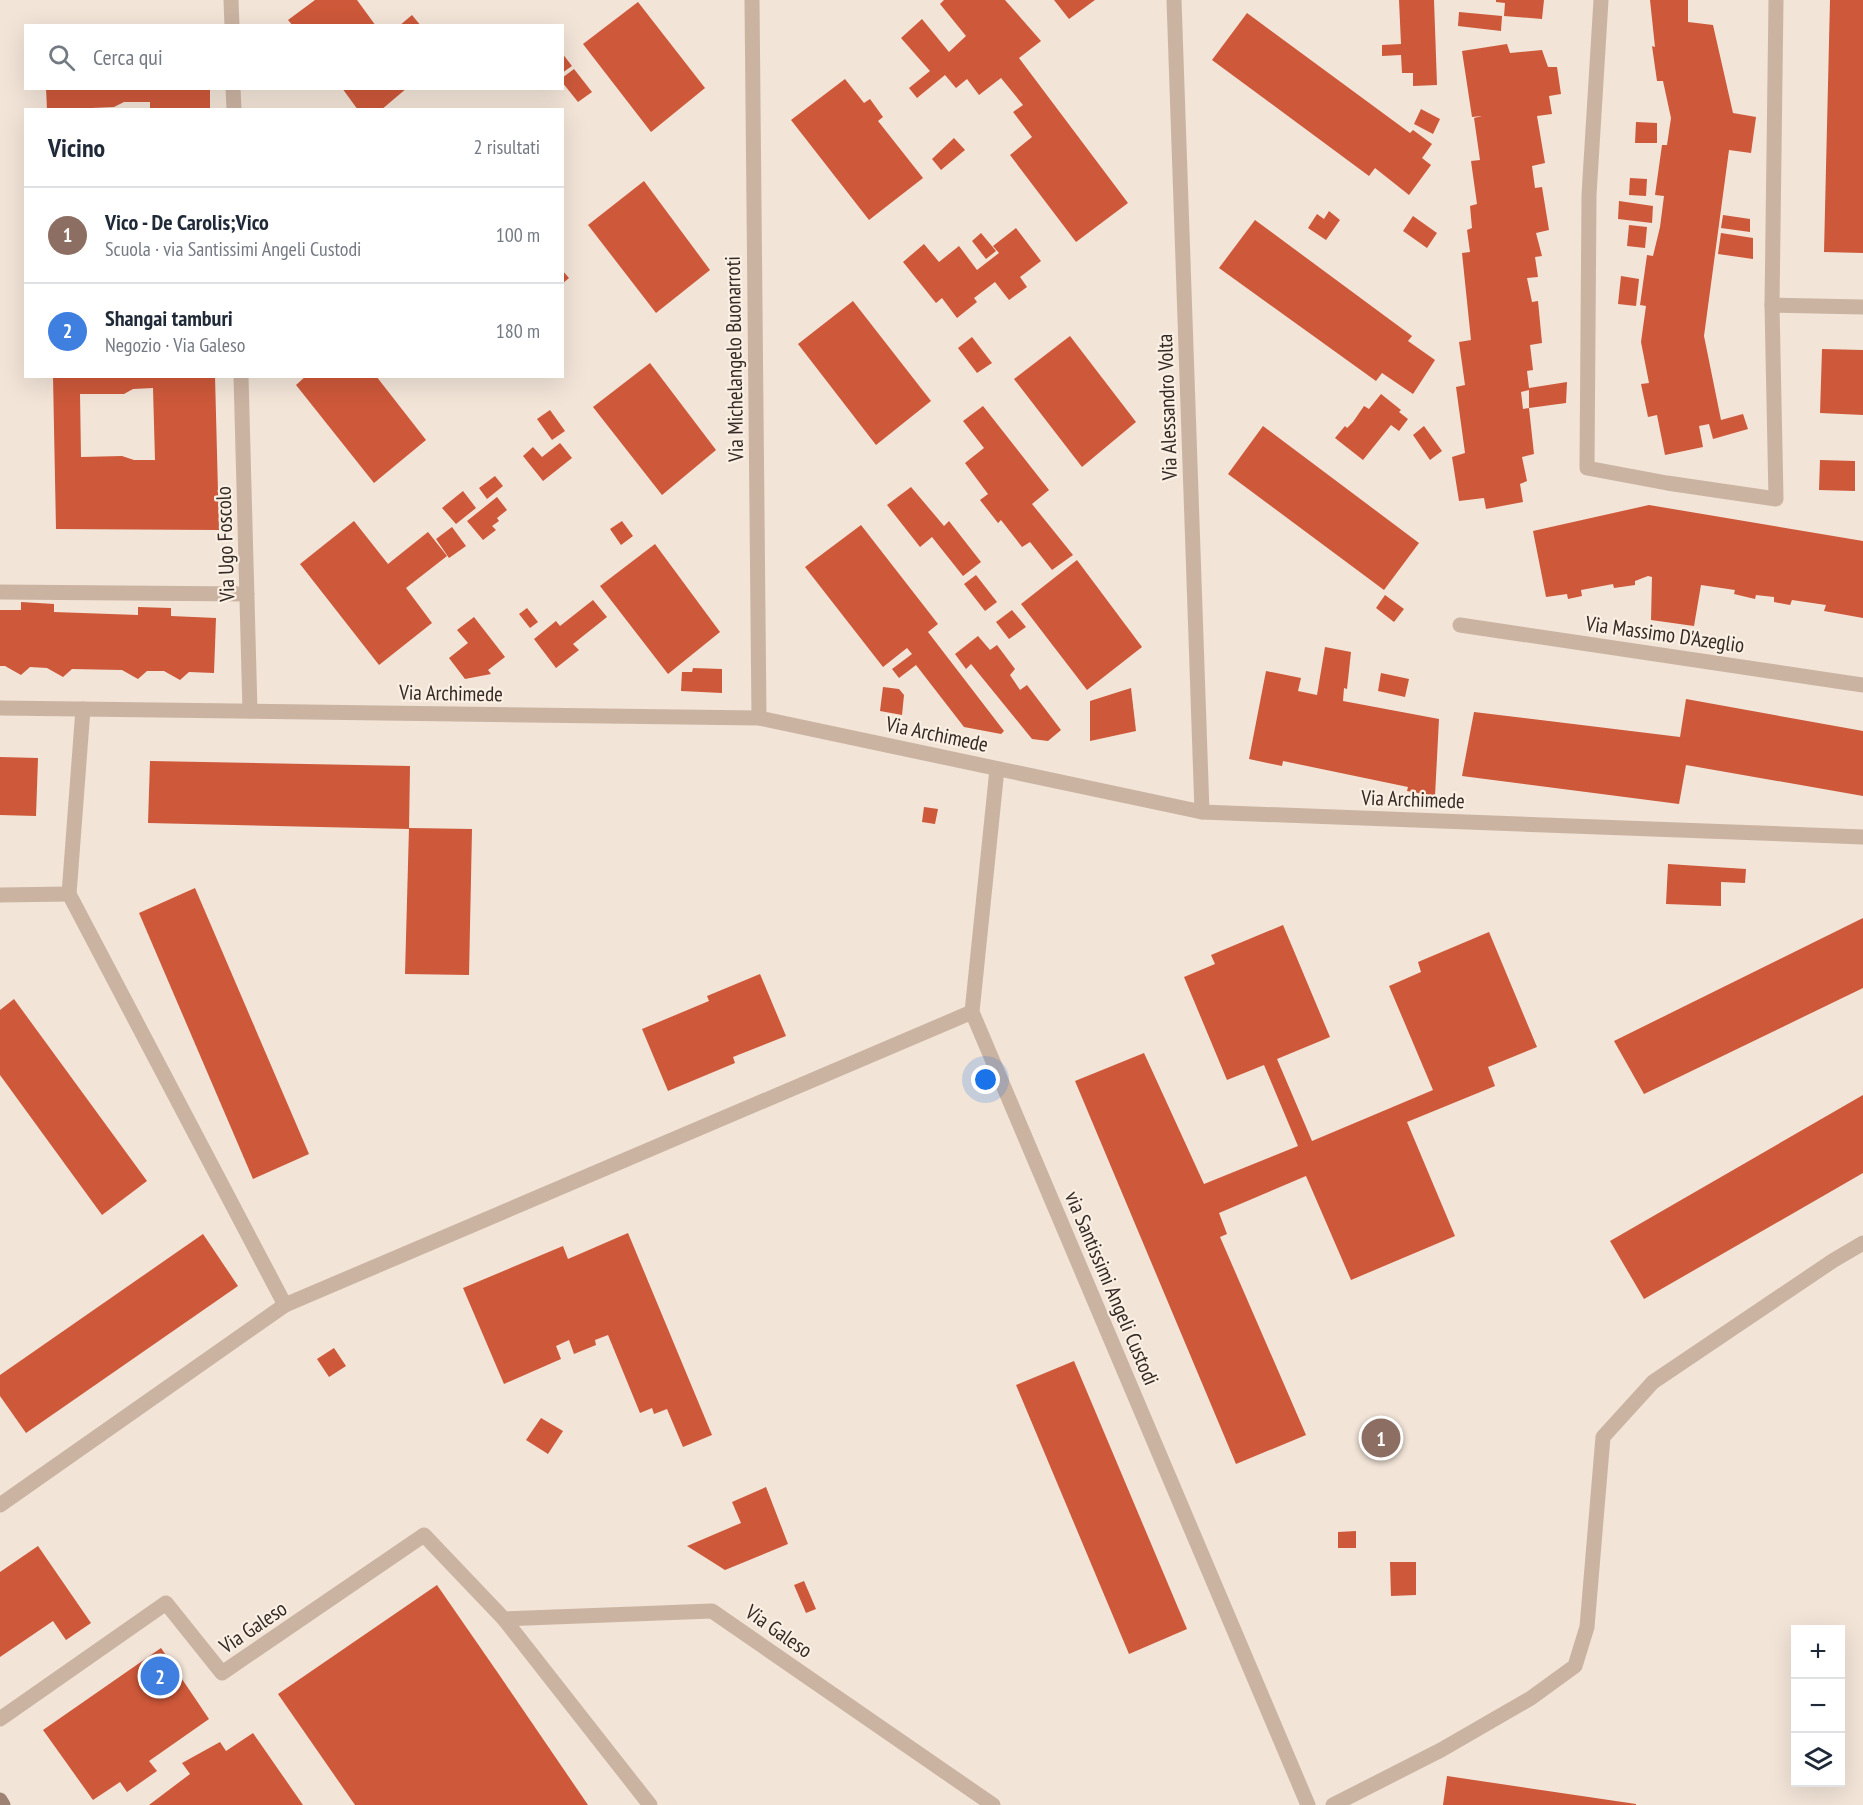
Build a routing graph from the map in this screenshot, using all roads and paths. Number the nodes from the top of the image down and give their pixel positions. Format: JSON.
{"nodes":[{"id":1,"x":231,"y":0,"type":"edge"},
{"id":2,"x":752,"y":0,"type":"edge"},
{"id":3,"x":1174,"y":0,"type":"edge"},
{"id":4,"x":1601,"y":0,"type":"edge"},
{"id":5,"x":1776,"y":0,"type":"edge"},
{"id":6,"x":232,"y":24,"type":"edge"},
{"id":7,"x":233,"y":90,"type":"edge"},
{"id":8,"x":234,"y":108,"type":"edge"},
{"id":9,"x":1772,"y":305,"type":"junction"},
{"id":10,"x":1863,"y":307,"type":"edge"},
{"id":11,"x":241,"y":378,"type":"edge"},
{"id":12,"x":0,"y":592,"type":"edge"},
{"id":13,"x":247,"y":594,"type":"junction"},
{"id":14,"x":1460,"y":625,"type":"dead end"},
{"id":15,"x":1863,"y":685,"type":"edge"},
{"id":16,"x":0,"y":708,"type":"edge"},
{"id":17,"x":83,"y":709,"type":"junction"},
{"id":18,"x":250,"y":711,"type":"junction"},
{"id":19,"x":759,"y":718,"type":"junction"},
{"id":20,"x":997,"y":769,"type":"junction"},
{"id":21,"x":1202,"y":812,"type":"junction"},
{"id":22,"x":1863,"y":837,"type":"edge"},
{"id":23,"x":69,"y":894,"type":"junction"},
{"id":24,"x":0,"y":895,"type":"edge"},
{"id":25,"x":972,"y":1012,"type":"junction"},
{"id":26,"x":1863,"y":1244,"type":"edge"},
{"id":27,"x":285,"y":1305,"type":"junction"},
{"id":28,"x":0,"y":1505,"type":"edge"},
{"id":29,"x":504,"y":1619,"type":"junction"},
{"id":30,"x":0,"y":1719,"type":"edge"},
{"id":31,"x":0,"y":1800,"type":"edge"},
{"id":32,"x":3,"y":1805,"type":"edge"},
{"id":33,"x":650,"y":1805,"type":"edge"},
{"id":34,"x":993,"y":1805,"type":"edge"},
{"id":35,"x":1308,"y":1805,"type":"edge"},
{"id":36,"x":1333,"y":1805,"type":"edge"}],
"edges":[{"from":1,"to":6,"type":"street"},
{"from":2,"to":19,"type":"street","name":"Via Michelangelo Buonarroti"},
{"from":3,"to":21,"type":"street","name":"Via Alessandro Volta"},
{"from":4,"to":9,"type":"street"},
{"from":5,"to":9,"type":"street"},
{"from":7,"to":8,"type":"street"},
{"from":9,"to":10,"type":"street"},
{"from":11,"to":13,"type":"street","name":"Via Ugo Foscolo"},
{"from":12,"to":13,"type":"street"},
{"from":13,"to":18,"type":"street","name":"Via Ugo Foscolo"},
{"from":14,"to":15,"type":"street","name":"Via Massimo D'Azeglio"},
{"from":16,"to":17,"type":"street","name":"Via Archimede"},
{"from":17,"to":18,"type":"street","name":"Via Archimede"},
{"from":17,"to":23,"type":"street"},
{"from":18,"to":19,"type":"street","name":"Via Archimede"},
{"from":19,"to":20,"type":"street","name":"Via Archimede"},
{"from":20,"to":21,"type":"street","name":"Via Archimede"},
{"from":20,"to":25,"type":"street","name":"via Santissimi Angeli Custodi"},
{"from":21,"to":22,"type":"street","name":"Via Archimede"},
{"from":23,"to":24,"type":"street"},
{"from":23,"to":27,"type":"street"},
{"from":25,"to":27,"type":"street"},
{"from":25,"to":35,"type":"street","name":"via Santissimi Angeli Custodi"},
{"from":26,"to":36,"type":"street"},
{"from":27,"to":28,"type":"street"},
{"from":29,"to":30,"type":"street","name":"Via Galeso"},
{"from":29,"to":33,"type":"street","name":"Via Galeso"},
{"from":29,"to":34,"type":"street","name":"Via Galeso"},
{"from":31,"to":32,"type":"main road"}]}
